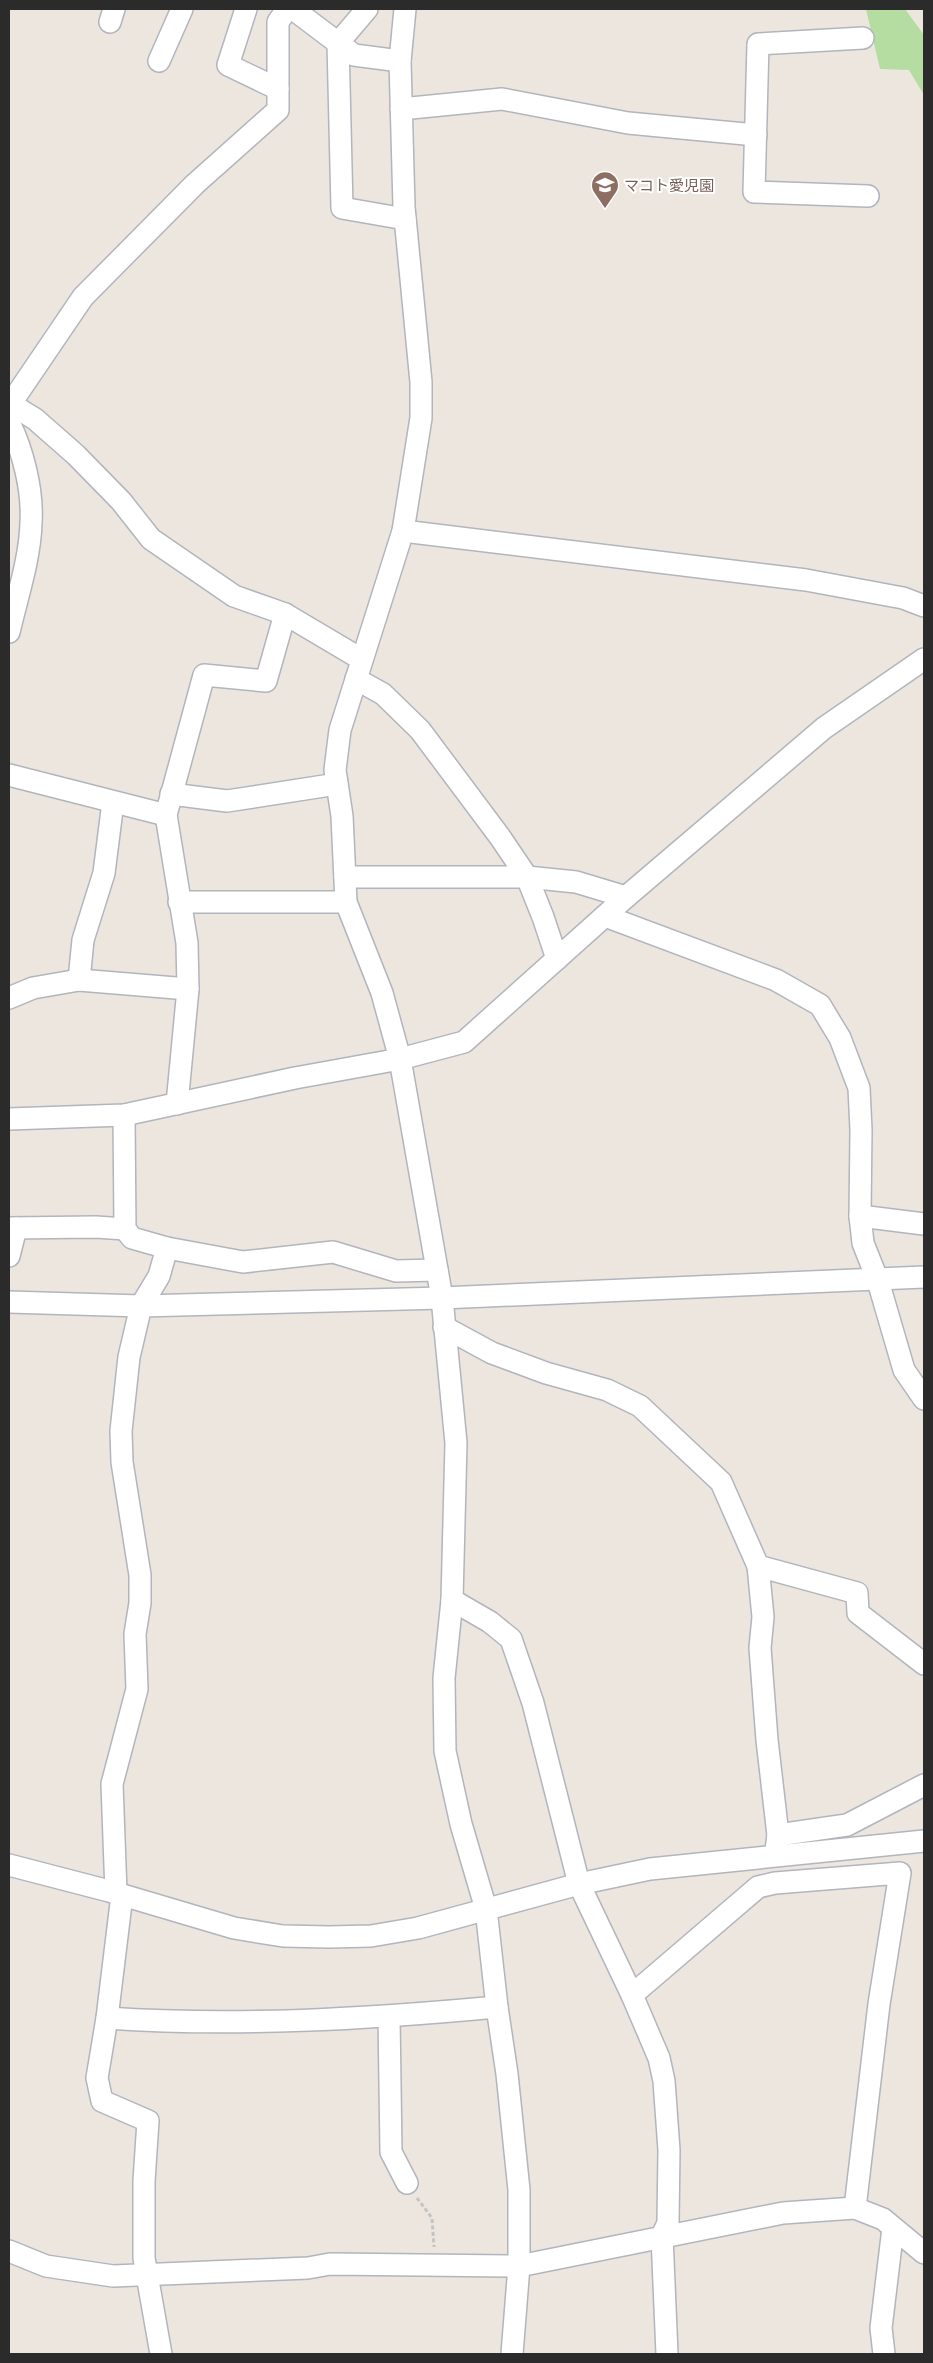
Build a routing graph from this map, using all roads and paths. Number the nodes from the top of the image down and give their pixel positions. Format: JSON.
{"nodes":[{"id":1,"x":182,"y":9,"type":"edge"},
{"id":2,"x":246,"y":9,"type":"edge"},
{"id":3,"x":287,"y":9,"type":"edge"},
{"id":4,"x":293,"y":9,"type":"edge"},
{"id":5,"x":367,"y":9,"type":"edge"},
{"id":6,"x":405,"y":9,"type":"edge"},
{"id":7,"x":863,"y":38,"type":"dead end"},
{"id":8,"x":338,"y":43,"type":"junction"},
{"id":9,"x":159,"y":61,"type":"dead end"},
{"id":10,"x":400,"y":61,"type":"junction"},
{"id":11,"x":278,"y":89,"type":"junction"},
{"id":12,"x":401,"y":109,"type":"junction"},
{"id":13,"x":756,"y":135,"type":"junction"},
{"id":14,"x":868,"y":196,"type":"dead end"},
{"id":15,"x":405,"y":219,"type":"junction"},
{"id":16,"x":9,"y":409,"type":"edge"},
{"id":17,"x":403,"y":531,"type":"junction"},
{"id":18,"x":924,"y":606,"type":"edge"},
{"id":19,"x":285,"y":614,"type":"junction"},
{"id":20,"x":9,"y":632,"type":"edge"},
{"id":21,"x":924,"y":659,"type":"edge"},
{"id":22,"x":358,"y":669,"type":"junction"},
{"id":23,"x":9,"y":775,"type":"edge"},
{"id":24,"x":337,"y":784,"type":"junction"},
{"id":25,"x":171,"y":794,"type":"junction"},
{"id":26,"x":113,"y":802,"type":"junction"},
{"id":27,"x":166,"y":815,"type":"junction"},
{"id":28,"x":526,"y":876,"type":"junction"},
{"id":29,"x":345,"y":877,"type":"junction"},
{"id":30,"x":626,"y":897,"type":"junction"},
{"id":31,"x":179,"y":902,"type":"junction"},
{"id":32,"x":346,"y":902,"type":"junction"},
{"id":33,"x":605,"y":916,"type":"junction"},
{"id":34,"x":557,"y":959,"type":"junction"},
{"id":35,"x":79,"y":980,"type":"junction"},
{"id":36,"x":188,"y":989,"type":"junction"},
{"id":37,"x":9,"y":998,"type":"edge"},
{"id":38,"x":400,"y":1059,"type":"junction"},
{"id":39,"x":177,"y":1104,"type":"junction"},
{"id":40,"x":124,"y":1115,"type":"junction"},
{"id":41,"x":9,"y":1120,"type":"edge"},
{"id":42,"x":860,"y":1216,"type":"junction"},
{"id":43,"x":924,"y":1224,"type":"edge"},
{"id":44,"x":13,"y":1228,"type":"edge"},
{"id":45,"x":125,"y":1229,"type":"junction"},
{"id":46,"x":167,"y":1248,"type":"junction"},
{"id":47,"x":9,"y":1256,"type":"edge"},
{"id":48,"x":437,"y":1270,"type":"junction"},
{"id":49,"x":924,"y":1278,"type":"edge"},
{"id":50,"x":878,"y":1281,"type":"junction"},
{"id":51,"x":442,"y":1298,"type":"junction"},
{"id":52,"x":9,"y":1302,"type":"edge"},
{"id":53,"x":141,"y":1306,"type":"junction"},
{"id":54,"x":444,"y":1327,"type":"junction"},
{"id":55,"x":924,"y":1399,"type":"edge"},
{"id":56,"x":758,"y":1566,"type":"junction"},
{"id":57,"x":452,"y":1600,"type":"junction"},
{"id":58,"x":924,"y":1664,"type":"edge"},
{"id":59,"x":924,"y":1785,"type":"edge"},
{"id":60,"x":778,"y":1835,"type":"junction"},
{"id":61,"x":924,"y":1841,"type":"edge"},
{"id":62,"x":776,"y":1858,"type":"junction"},
{"id":63,"x":9,"y":1865,"type":"edge"},
{"id":64,"x":775,"y":1883,"type":"junction"},
{"id":65,"x":579,"y":1884,"type":"junction"},
{"id":66,"x":119,"y":1894,"type":"junction"},
{"id":67,"x":486,"y":1909,"type":"junction"},
{"id":68,"x":632,"y":1995,"type":"junction"},
{"id":69,"x":497,"y":2008,"type":"junction"},
{"id":70,"x":389,"y":2017,"type":"junction"},
{"id":71,"x":107,"y":2018,"type":"junction"},
{"id":72,"x":407,"y":2183,"type":"joint"},
{"id":73,"x":855,"y":2208,"type":"junction"},
{"id":74,"x":893,"y":2228,"type":"junction"},
{"id":75,"x":662,"y":2236,"type":"junction"},
{"id":76,"x":9,"y":2251,"type":"edge"},
{"id":77,"x":924,"y":2253,"type":"edge"},
{"id":78,"x":436,"y":2264,"type":"junction"},
{"id":79,"x":519,"y":2266,"type":"junction"},
{"id":80,"x":148,"y":2274,"type":"junction"},
{"id":81,"x":161,"y":2354,"type":"edge"},
{"id":82,"x":512,"y":2354,"type":"edge"},
{"id":83,"x":667,"y":2354,"type":"edge"},
{"id":84,"x":884,"y":2354,"type":"edge"}],
"edges":[{"from":1,"to":9,"type":"street"},
{"from":2,"to":11,"type":"street"},
{"from":3,"to":11,"type":"street"},
{"from":4,"to":8,"type":"street"},
{"from":5,"to":8,"type":"street"},
{"from":6,"to":10,"type":"street"},
{"from":7,"to":13,"type":"street"},
{"from":8,"to":10,"type":"street"},
{"from":8,"to":15,"type":"street"},
{"from":10,"to":12,"type":"street"},
{"from":11,"to":16,"type":"street"},
{"from":12,"to":13,"type":"street"},
{"from":12,"to":15,"type":"street"},
{"from":13,"to":14,"type":"street"},
{"from":15,"to":17,"type":"street"},
{"from":16,"to":19,"type":"street"},
{"from":16,"to":20,"type":"street"},
{"from":17,"to":18,"type":"street"},
{"from":17,"to":22,"type":"street"},
{"from":19,"to":22,"type":"street"},
{"from":19,"to":25,"type":"street"},
{"from":21,"to":30,"type":"street"},
{"from":22,"to":24,"type":"street"},
{"from":22,"to":28,"type":"street"},
{"from":23,"to":26,"type":"street"},
{"from":24,"to":25,"type":"street"},
{"from":24,"to":29,"type":"street"},
{"from":25,"to":27,"type":"street"},
{"from":26,"to":27,"type":"street"},
{"from":26,"to":35,"type":"street"},
{"from":27,"to":31,"type":"street"},
{"from":28,"to":29,"type":"street"},
{"from":28,"to":30,"type":"street"},
{"from":28,"to":34,"type":"street"},
{"from":29,"to":32,"type":"street"},
{"from":30,"to":33,"type":"street"},
{"from":31,"to":32,"type":"street"},
{"from":31,"to":36,"type":"street"},
{"from":32,"to":38,"type":"street"},
{"from":33,"to":34,"type":"street"},
{"from":33,"to":42,"type":"street"},
{"from":34,"to":38,"type":"street"},
{"from":35,"to":36,"type":"street"},
{"from":35,"to":37,"type":"street"},
{"from":36,"to":39,"type":"street"},
{"from":38,"to":39,"type":"street"},
{"from":38,"to":48,"type":"street"},
{"from":39,"to":40,"type":"street"},
{"from":40,"to":41,"type":"street"},
{"from":40,"to":45,"type":"street"},
{"from":42,"to":43,"type":"street"},
{"from":42,"to":50,"type":"street"},
{"from":44,"to":45,"type":"street"},
{"from":44,"to":47,"type":"street"},
{"from":45,"to":46,"type":"street"},
{"from":46,"to":48,"type":"street"},
{"from":46,"to":53,"type":"street"},
{"from":48,"to":51,"type":"street"},
{"from":49,"to":50,"type":"street"},
{"from":50,"to":51,"type":"street"},
{"from":50,"to":55,"type":"street"},
{"from":51,"to":53,"type":"street"},
{"from":51,"to":54,"type":"street"},
{"from":52,"to":53,"type":"street"},
{"from":53,"to":66,"type":"street"},
{"from":54,"to":56,"type":"street"},
{"from":54,"to":57,"type":"street"},
{"from":56,"to":58,"type":"street"},
{"from":56,"to":60,"type":"street"},
{"from":57,"to":65,"type":"street"},
{"from":57,"to":67,"type":"street"},
{"from":59,"to":60,"type":"street"},
{"from":60,"to":62,"type":"street"},
{"from":61,"to":62,"type":"street"},
{"from":62,"to":64,"type":"street"},
{"from":62,"to":65,"type":"street"},
{"from":63,"to":66,"type":"street"},
{"from":64,"to":68,"type":"street"},
{"from":64,"to":73,"type":"street"},
{"from":65,"to":67,"type":"street"},
{"from":65,"to":68,"type":"street"},
{"from":66,"to":67,"type":"street"},
{"from":66,"to":71,"type":"street"},
{"from":67,"to":69,"type":"street"},
{"from":68,"to":75,"type":"street"},
{"from":69,"to":70,"type":"street"},
{"from":69,"to":79,"type":"street"},
{"from":70,"to":71,"type":"street"},
{"from":70,"to":72,"type":"street"},
{"from":71,"to":80,"type":"street"},
{"from":72,"to":78,"type":"path"},
{"from":73,"to":74,"type":"street"},
{"from":73,"to":75,"type":"street"},
{"from":74,"to":77,"type":"street"},
{"from":74,"to":84,"type":"street"},
{"from":75,"to":79,"type":"street"},
{"from":75,"to":83,"type":"street"},
{"from":76,"to":80,"type":"street"},
{"from":78,"to":79,"type":"street"},
{"from":78,"to":80,"type":"street"},
{"from":79,"to":82,"type":"street"},
{"from":80,"to":81,"type":"street"}]}
